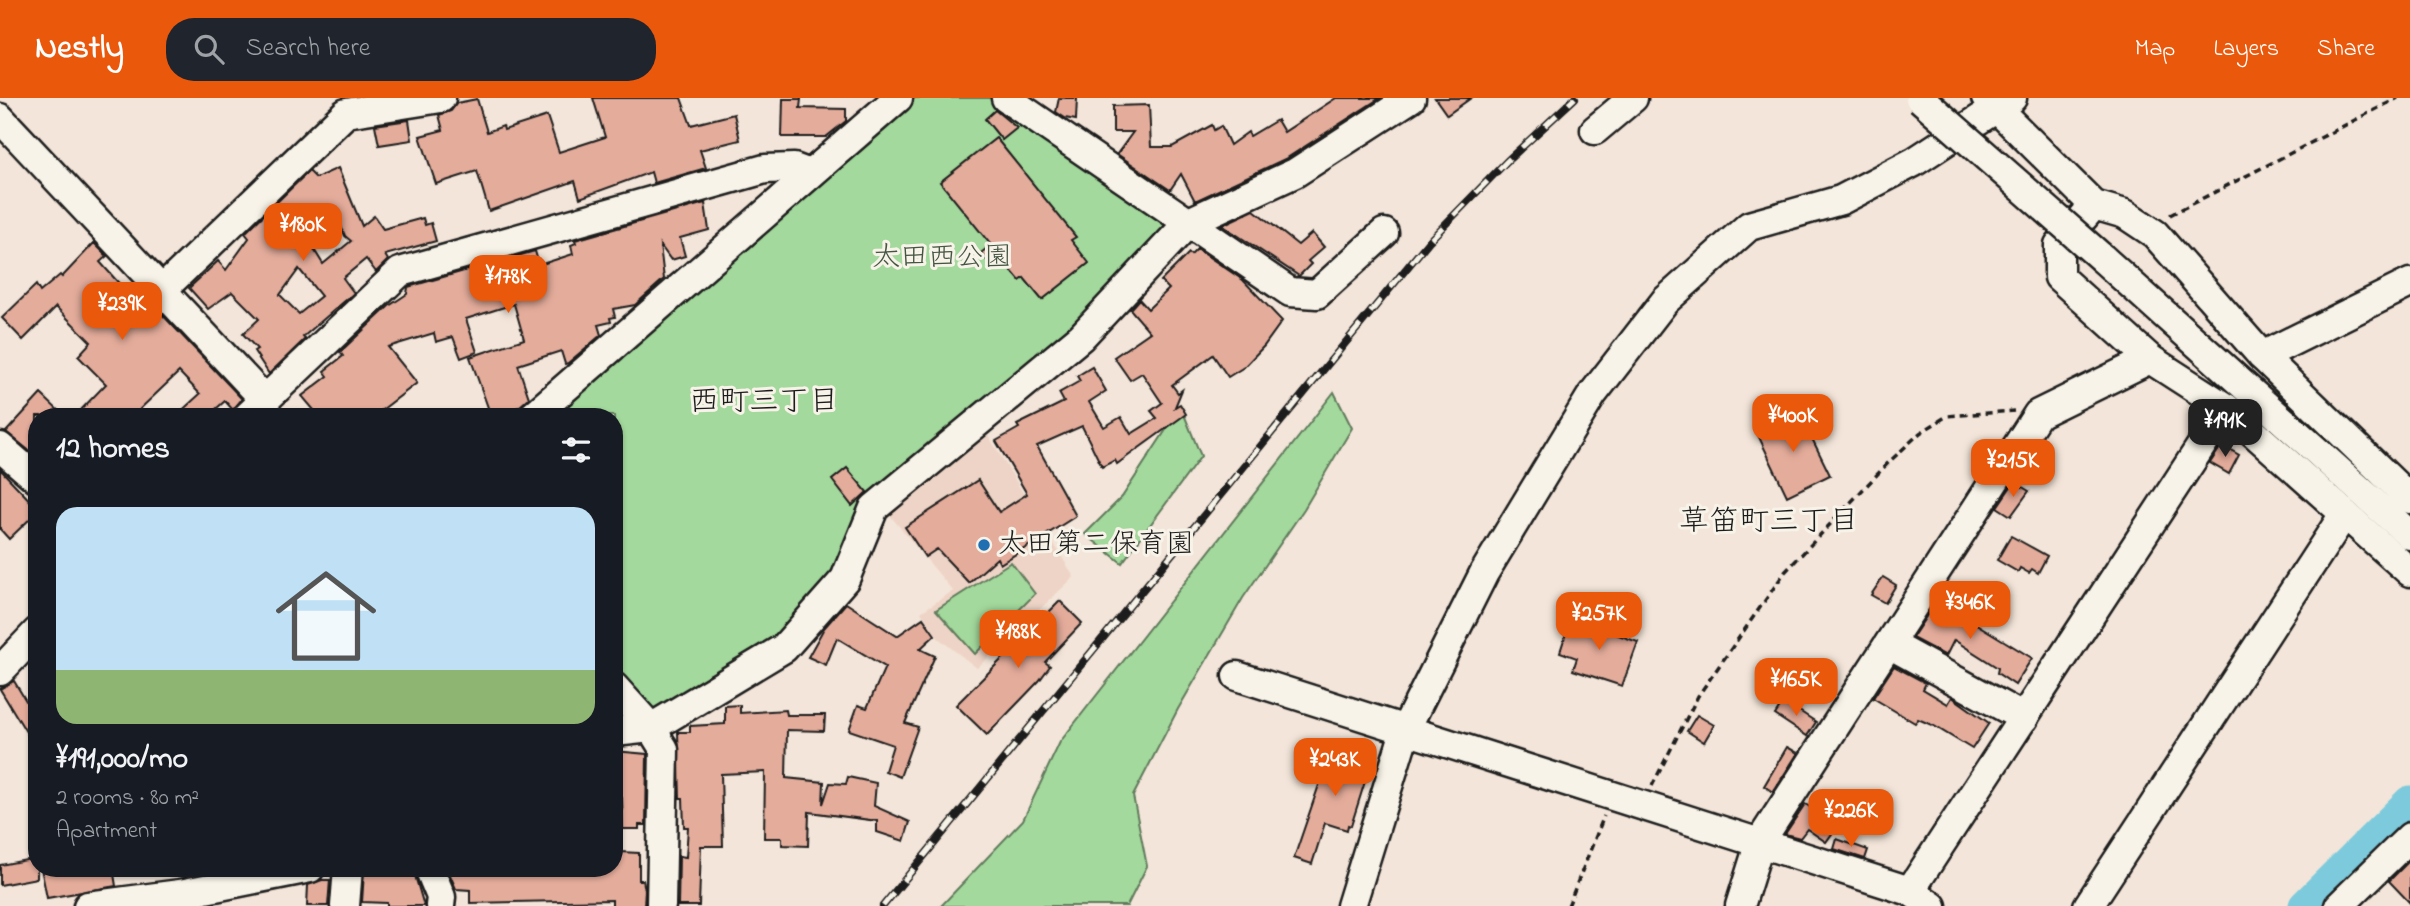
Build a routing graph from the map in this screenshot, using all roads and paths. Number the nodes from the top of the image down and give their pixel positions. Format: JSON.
{"nodes":[{"id":1,"x":441,"y":98,"type":"edge"},
{"id":2,"x":898,"y":98,"type":"edge"},
{"id":3,"x":1006,"y":98,"type":"edge"},
{"id":4,"x":1411,"y":98,"type":"edge"},
{"id":5,"x":1633,"y":98,"type":"edge"},
{"id":6,"x":1920,"y":98,"type":"edge"},
{"id":7,"x":2398,"y":98,"type":"edge"},
{"id":8,"x":1998,"y":101,"type":"edge"},
{"id":9,"x":0,"y":118,"type":"edge"},
{"id":10,"x":1595,"y":130,"type":"dead end"},
{"id":11,"x":810,"y":174,"type":"junction"},
{"id":12,"x":2094,"y":205,"type":"junction"},
{"id":13,"x":1189,"y":222,"type":"junction"},
{"id":14,"x":2145,"y":228,"type":"junction"},
{"id":15,"x":1384,"y":233,"type":"dead end"},
{"id":16,"x":2410,"y":283,"type":"edge"},
{"id":17,"x":162,"y":290,"type":"junction"},
{"id":18,"x":2262,"y":356,"type":"junction"},
{"id":19,"x":2150,"y":359,"type":"junction"},
{"id":20,"x":257,"y":408,"type":"edge"},
{"id":21,"x":542,"y":408,"type":"edge"},
{"id":22,"x":2226,"y":408,"type":"junction"},
{"id":23,"x":2038,"y":414,"type":"junction"},
{"id":24,"x":0,"y":447,"type":"edge"},
{"id":25,"x":28,"y":471,"type":"edge"},
{"id":26,"x":2410,"y":499,"type":"edge"},
{"id":27,"x":2343,"y":516,"type":"junction"},
{"id":28,"x":2410,"y":535,"type":"edge"},
{"id":29,"x":2410,"y":572,"type":"edge"},
{"id":30,"x":28,"y":641,"type":"edge"},
{"id":31,"x":1889,"y":644,"type":"junction"},
{"id":32,"x":0,"y":671,"type":"edge"},
{"id":33,"x":1237,"y":676,"type":"dead end"},
{"id":34,"x":623,"y":697,"type":"edge"},
{"id":35,"x":2024,"y":718,"type":"junction"},
{"id":36,"x":651,"y":728,"type":"junction"},
{"id":37,"x":1406,"y":728,"type":"junction"},
{"id":38,"x":623,"y":732,"type":"edge"},
{"id":39,"x":1613,"y":794,"type":"junction"},
{"id":40,"x":1643,"y":804,"type":"junction"},
{"id":41,"x":2410,"y":837,"type":"edge"},
{"id":42,"x":1760,"y":842,"type":"junction"},
{"id":43,"x":265,"y":877,"type":"edge"},
{"id":44,"x":347,"y":877,"type":"edge"},
{"id":45,"x":433,"y":877,"type":"edge"},
{"id":46,"x":1921,"y":899,"type":"edge"},
{"id":47,"x":88,"y":906,"type":"edge"},
{"id":48,"x":345,"y":906,"type":"edge"},
{"id":49,"x":440,"y":906,"type":"edge"},
{"id":50,"x":661,"y":906,"type":"edge"},
{"id":51,"x":1351,"y":906,"type":"edge"},
{"id":52,"x":1568,"y":906,"type":"edge"},
{"id":53,"x":1740,"y":906,"type":"edge"},
{"id":54,"x":2088,"y":906,"type":"edge"},
{"id":55,"x":2339,"y":906,"type":"edge"}],
"edges":[{"from":1,"to":17,"type":"street"},
{"from":2,"to":11,"type":"street"},
{"from":3,"to":13,"type":"street"},
{"from":4,"to":13,"type":"street"},
{"from":5,"to":10,"type":"street"},
{"from":6,"to":28,"type":"street","bridge":true},
{"from":7,"to":14,"type":"path"},
{"from":8,"to":12,"type":"street"},
{"from":8,"to":37,"type":"street"},
{"from":9,"to":17,"type":"street"},
{"from":11,"to":20,"type":"street"},
{"from":11,"to":21,"type":"street"},
{"from":12,"to":14,"type":"street"},
{"from":12,"to":19,"type":"street"},
{"from":13,"to":15,"type":"street"},
{"from":13,"to":36,"type":"street"},
{"from":14,"to":18,"type":"street"},
{"from":16,"to":18,"type":"street"},
{"from":17,"to":20,"type":"street"},
{"from":18,"to":26,"type":"street"},
{"from":19,"to":22,"type":"street"},
{"from":19,"to":23,"type":"street"},
{"from":22,"to":27,"type":"street"},
{"from":22,"to":35,"type":"street"},
{"from":23,"to":31,"type":"street"},
{"from":23,"to":40,"type":"path"},
{"from":24,"to":25,"type":"street"},
{"from":27,"to":29,"type":"street"},
{"from":27,"to":54,"type":"street"},
{"from":30,"to":32,"type":"street"},
{"from":31,"to":35,"type":"street"},
{"from":31,"to":42,"type":"street"},
{"from":33,"to":37,"type":"street"},
{"from":34,"to":36,"type":"street"},
{"from":35,"to":46,"type":"street"},
{"from":36,"to":38,"type":"street"},
{"from":36,"to":50,"type":"street"},
{"from":37,"to":39,"type":"street"},
{"from":37,"to":51,"type":"street"},
{"from":39,"to":40,"type":"street"},
{"from":39,"to":52,"type":"path"},
{"from":40,"to":42,"type":"street"},
{"from":41,"to":55,"type":"street"},
{"from":42,"to":46,"type":"street"},
{"from":42,"to":53,"type":"street"},
{"from":43,"to":47,"type":"street"},
{"from":44,"to":48,"type":"street"},
{"from":45,"to":49,"type":"street"}]}
